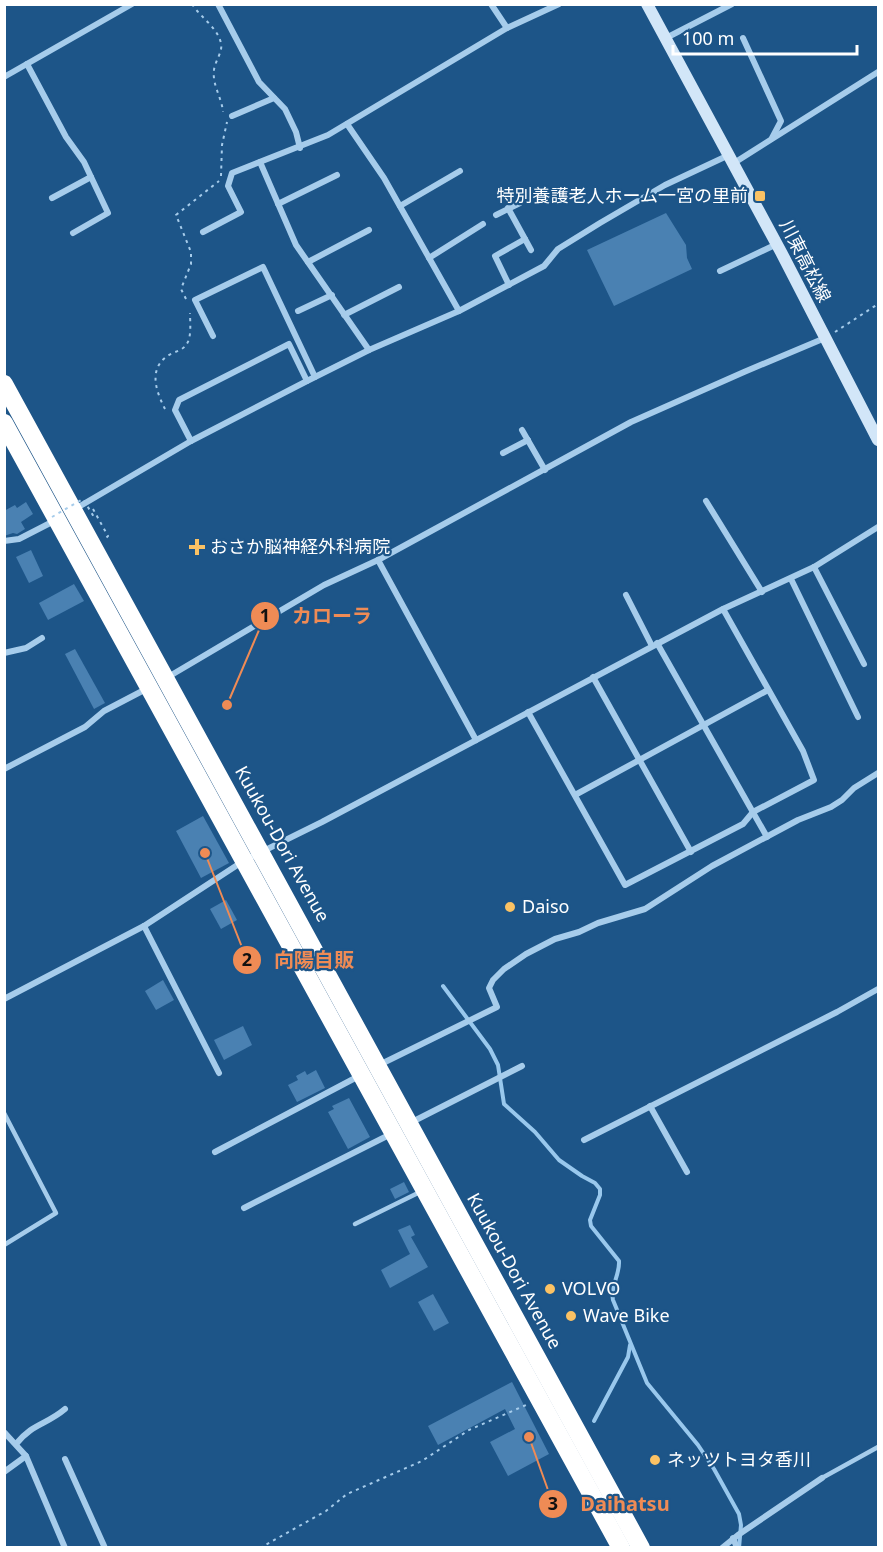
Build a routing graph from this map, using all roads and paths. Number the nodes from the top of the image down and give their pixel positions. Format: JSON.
{"nodes":[{"id":1,"x":132,"y":4,"type":"edge"},
{"id":2,"x":192,"y":4,"type":"edge"},
{"id":3,"x":218,"y":4,"type":"edge"},
{"id":4,"x":491,"y":4,"type":"edge"},
{"id":5,"x":559,"y":4,"type":"edge"},
{"id":6,"x":647,"y":4,"type":"edge"},
{"id":7,"x":732,"y":4,"type":"edge"},
{"id":8,"x":507,"y":28,"type":"junction"},
{"id":9,"x":665,"y":38,"type":"junction"},
{"id":10,"x":743,"y":38,"type":"dead end"},
{"id":11,"x":27,"y":64,"type":"junction"},
{"id":12,"x":879,"y":72,"type":"edge"},
{"id":13,"x":4,"y":77,"type":"edge"},
{"id":14,"x":274,"y":98,"type":"junction"},
{"id":15,"x":223,"y":114,"type":"dead end"},
{"id":16,"x":230,"y":118,"type":"joint"},
{"id":17,"x":347,"y":124,"type":"junction"},
{"id":18,"x":771,"y":139,"type":"junction"},
{"id":19,"x":300,"y":148,"type":"junction"},
{"id":20,"x":731,"y":159,"type":"junction"},
{"id":21,"x":260,"y":162,"type":"junction"},
{"id":22,"x":460,"y":171,"type":"dead end"},
{"id":23,"x":337,"y":175,"type":"dead end"},
{"id":24,"x":91,"y":177,"type":"junction"},
{"id":25,"x":52,"y":198,"type":"dead end"},
{"id":26,"x":520,"y":203,"type":"dead end"},
{"id":27,"x":278,"y":204,"type":"junction"},
{"id":28,"x":400,"y":206,"type":"junction"},
{"id":29,"x":508,"y":208,"type":"junction"},
{"id":30,"x":496,"y":215,"type":"dead end"},
{"id":31,"x":483,"y":224,"type":"dead end"},
{"id":32,"x":369,"y":230,"type":"dead end"},
{"id":33,"x":203,"y":232,"type":"dead end"},
{"id":34,"x":73,"y":233,"type":"dead end"},
{"id":35,"x":525,"y":239,"type":"junction"},
{"id":36,"x":777,"y":244,"type":"junction"},
{"id":37,"x":531,"y":250,"type":"dead end"},
{"id":38,"x":429,"y":258,"type":"junction"},
{"id":39,"x":308,"y":262,"type":"junction"},
{"id":40,"x":720,"y":271,"type":"dead end"},
{"id":41,"x":509,"y":285,"type":"junction"},
{"id":42,"x":399,"y":287,"type":"dead end"},
{"id":43,"x":332,"y":295,"type":"junction"},
{"id":44,"x":879,"y":304,"type":"edge"},
{"id":45,"x":298,"y":311,"type":"dead end"},
{"id":46,"x":459,"y":311,"type":"junction"},
{"id":47,"x":344,"y":315,"type":"junction"},
{"id":48,"x":213,"y":336,"type":"dead end"},
{"id":49,"x":825,"y":338,"type":"junction"},
{"id":50,"x":369,"y":350,"type":"junction"},
{"id":51,"x":315,"y":377,"type":"junction"},
{"id":52,"x":307,"y":381,"type":"junction"},
{"id":53,"x":4,"y":384,"type":"edge"},
{"id":54,"x":166,"y":412,"type":"dead end"},
{"id":55,"x":4,"y":423,"type":"edge"},
{"id":56,"x":522,"y":430,"type":"dead end"},
{"id":57,"x":528,"y":440,"type":"junction"},
{"id":58,"x":879,"y":440,"type":"edge"},
{"id":59,"x":191,"y":441,"type":"junction"},
{"id":60,"x":503,"y":453,"type":"dead end"},
{"id":61,"x":545,"y":470,"type":"junction"},
{"id":62,"x":706,"y":501,"type":"dead end"},
{"id":63,"x":82,"y":505,"type":"junction"},
{"id":64,"x":93,"y":517,"type":"dead end"},
{"id":65,"x":55,"y":518,"type":"junction"},
{"id":66,"x":879,"y":527,"type":"edge"},
{"id":67,"x":103,"y":534,"type":"dead end"},
{"id":68,"x":4,"y":541,"type":"edge"},
{"id":69,"x":378,"y":560,"type":"junction"},
{"id":70,"x":814,"y":567,"type":"junction"},
{"id":71,"x":791,"y":579,"type":"junction"},
{"id":72,"x":762,"y":592,"type":"junction"},
{"id":73,"x":626,"y":595,"type":"dead end"},
{"id":74,"x":723,"y":609,"type":"junction"},
{"id":75,"x":42,"y":638,"type":"dead end"},
{"id":76,"x":655,"y":645,"type":"junction"},
{"id":77,"x":4,"y":653,"type":"edge"},
{"id":78,"x":864,"y":664,"type":"dead end"},
{"id":79,"x":593,"y":677,"type":"junction"},
{"id":80,"x":167,"y":678,"type":"junction"},
{"id":81,"x":150,"y":687,"type":"junction"},
{"id":82,"x":768,"y":690,"type":"junction"},
{"id":83,"x":528,"y":712,"type":"junction"},
{"id":84,"x":858,"y":717,"type":"dead end"},
{"id":85,"x":703,"y":724,"type":"junction"},
{"id":86,"x":476,"y":740,"type":"junction"},
{"id":87,"x":639,"y":759,"type":"junction"},
{"id":88,"x":4,"y":769,"type":"edge"},
{"id":89,"x":879,"y":773,"type":"edge"},
{"id":90,"x":575,"y":795,"type":"junction"},
{"id":91,"x":753,"y":812,"type":"junction"},
{"id":92,"x":767,"y":837,"type":"junction"},
{"id":93,"x":262,"y":852,"type":"junction"},
{"id":94,"x":691,"y":852,"type":"junction"},
{"id":95,"x":245,"y":860,"type":"junction"},
{"id":96,"x":144,"y":926,"type":"junction"},
{"id":97,"x":879,"y":990,"type":"edge"},
{"id":98,"x":4,"y":999,"type":"edge"},
{"id":99,"x":522,"y":1066,"type":"dead end"},
{"id":100,"x":370,"y":1070,"type":"junction"},
{"id":101,"x":219,"y":1073,"type":"dead end"},
{"id":102,"x":650,"y":1106,"type":"junction"},
{"id":103,"x":4,"y":1113,"type":"edge"},
{"id":104,"x":402,"y":1128,"type":"junction"},
{"id":105,"x":584,"y":1140,"type":"dead end"},
{"id":106,"x":215,"y":1152,"type":"dead end"},
{"id":107,"x":687,"y":1172,"type":"dead end"},
{"id":108,"x":425,"y":1190,"type":"junction"},
{"id":109,"x":244,"y":1208,"type":"dead end"},
{"id":110,"x":355,"y":1224,"type":"dead end"},
{"id":111,"x":4,"y":1245,"type":"edge"},
{"id":112,"x":540,"y":1399,"type":"junction"},
{"id":113,"x":65,"y":1409,"type":"dead end"},
{"id":114,"x":4,"y":1432,"type":"edge"},
{"id":115,"x":16,"y":1444,"type":"junction"},
{"id":116,"x":879,"y":1447,"type":"edge"},
{"id":117,"x":26,"y":1455,"type":"junction"},
{"id":118,"x":64,"y":1458,"type":"dead end"},
{"id":119,"x":4,"y":1472,"type":"edge"},
{"id":120,"x":822,"y":1478,"type":"joint"},
{"id":121,"x":735,"y":1537,"type":"junction"},
{"id":122,"x":737,"y":1547,"type":"edge"},
{"id":123,"x":65,"y":1548,"type":"edge"},
{"id":124,"x":105,"y":1548,"type":"edge"},
{"id":125,"x":260,"y":1548,"type":"edge"},
{"id":126,"x":621,"y":1548,"type":"edge"},
{"id":127,"x":640,"y":1548,"type":"edge"},
{"id":128,"x":722,"y":1548,"type":"edge"}],
"edges":[{"from":1,"to":11,"type":"street"},
{"from":2,"to":15,"type":"path"},
{"from":3,"to":14,"type":"street"},
{"from":4,"to":8,"type":"street"},
{"from":5,"to":8,"type":"street"},
{"from":6,"to":9,"type":"main road","name":"川東高松線"},
{"from":7,"to":9,"type":"street"},
{"from":8,"to":17,"type":"street"},
{"from":9,"to":20,"type":"main road","name":"川東高松線"},
{"from":10,"to":18,"type":"street"},
{"from":11,"to":13,"type":"street"},
{"from":11,"to":24,"type":"street"},
{"from":12,"to":18,"type":"street"},
{"from":14,"to":16,"type":"street"},
{"from":14,"to":19,"type":"street"},
{"from":16,"to":54,"type":"path"},
{"from":17,"to":19,"type":"street"},
{"from":17,"to":28,"type":"street"},
{"from":18,"to":20,"type":"street"},
{"from":19,"to":21,"type":"street"},
{"from":20,"to":36,"type":"main road","name":"川東高松線"},
{"from":20,"to":41,"type":"street"},
{"from":21,"to":27,"type":"street"},
{"from":21,"to":33,"type":"street"},
{"from":22,"to":28,"type":"street"},
{"from":23,"to":27,"type":"street"},
{"from":24,"to":25,"type":"street"},
{"from":24,"to":34,"type":"street"},
{"from":26,"to":29,"type":"street"},
{"from":27,"to":39,"type":"street"},
{"from":28,"to":38,"type":"street"},
{"from":29,"to":30,"type":"street"},
{"from":29,"to":35,"type":"street"},
{"from":31,"to":38,"type":"street"},
{"from":32,"to":39,"type":"street"},
{"from":35,"to":37,"type":"street"},
{"from":35,"to":41,"type":"street"},
{"from":36,"to":40,"type":"street"},
{"from":36,"to":49,"type":"main road","name":"川東高松線"},
{"from":38,"to":46,"type":"street"},
{"from":39,"to":43,"type":"street"},
{"from":41,"to":46,"type":"street"},
{"from":42,"to":47,"type":"street"},
{"from":43,"to":45,"type":"street"},
{"from":43,"to":47,"type":"street"},
{"from":44,"to":49,"type":"path"},
{"from":46,"to":50,"type":"street"},
{"from":47,"to":50,"type":"street"},
{"from":48,"to":51,"type":"street"},
{"from":49,"to":58,"type":"main road","name":"川東高松線"},
{"from":49,"to":61,"type":"street"},
{"from":50,"to":51,"type":"street"},
{"from":51,"to":52,"type":"street"},
{"from":52,"to":59,"type":"street"},
{"from":52,"to":59,"type":"street"},
{"from":53,"to":63,"type":"highway","name":"Kuukou-Dori Avenue"},
{"from":55,"to":65,"type":"highway","name":"Kuukou-Dori Avenue"},
{"from":56,"to":57,"type":"street"},
{"from":57,"to":60,"type":"street"},
{"from":57,"to":61,"type":"street"},
{"from":59,"to":63,"type":"street"},
{"from":61,"to":69,"type":"street"},
{"from":62,"to":72,"type":"street"},
{"from":63,"to":65,"type":"street"},
{"from":63,"to":67,"type":"path"},
{"from":63,"to":80,"type":"highway","name":"Kuukou-Dori Avenue"},
{"from":64,"to":65,"type":"path","bridge":true},
{"from":65,"to":68,"type":"street"},
{"from":65,"to":81,"type":"highway","name":"Kuukou-Dori Avenue"},
{"from":66,"to":70,"type":"street"},
{"from":69,"to":80,"type":"street"},
{"from":69,"to":86,"type":"street"},
{"from":70,"to":71,"type":"street"},
{"from":70,"to":78,"type":"street"},
{"from":71,"to":72,"type":"street"},
{"from":71,"to":84,"type":"street"},
{"from":72,"to":74,"type":"street"},
{"from":73,"to":76,"type":"street"},
{"from":74,"to":76,"type":"street"},
{"from":74,"to":82,"type":"street"},
{"from":75,"to":77,"type":"street"},
{"from":76,"to":79,"type":"street"},
{"from":76,"to":85,"type":"street"},
{"from":79,"to":83,"type":"street"},
{"from":79,"to":87,"type":"street"},
{"from":80,"to":81,"type":"street"},
{"from":80,"to":93,"type":"highway","name":"Kuukou-Dori Avenue"},
{"from":81,"to":88,"type":"street"},
{"from":81,"to":95,"type":"highway","name":"Kuukou-Dori Avenue"},
{"from":82,"to":85,"type":"street"},
{"from":82,"to":91,"type":"street"},
{"from":83,"to":86,"type":"street"},
{"from":83,"to":90,"type":"street"},
{"from":85,"to":87,"type":"street"},
{"from":85,"to":91,"type":"street"},
{"from":86,"to":93,"type":"street"},
{"from":87,"to":90,"type":"street"},
{"from":87,"to":94,"type":"street"},
{"from":89,"to":92,"type":"street"},
{"from":90,"to":94,"type":"street"},
{"from":91,"to":92,"type":"street"},
{"from":91,"to":94,"type":"street"},
{"from":92,"to":100,"type":"street"},
{"from":93,"to":95,"type":"street"},
{"from":93,"to":100,"type":"highway","name":"Kuukou-Dori Avenue"},
{"from":95,"to":96,"type":"street"},
{"from":95,"to":100,"type":"highway","name":"Kuukou-Dori Avenue"},
{"from":96,"to":98,"type":"street"},
{"from":96,"to":101,"type":"street"},
{"from":97,"to":102,"type":"street"},
{"from":99,"to":104,"type":"street"},
{"from":100,"to":104,"type":"highway","name":"Kuukou-Dori Avenue"},
{"from":100,"to":106,"type":"street"},
{"from":102,"to":105,"type":"street"},
{"from":102,"to":107,"type":"street"},
{"from":103,"to":111,"type":"lane"},
{"from":104,"to":108,"type":"highway","name":"Kuukou-Dori Avenue"},
{"from":104,"to":109,"type":"street"},
{"from":104,"to":127,"type":"highway","name":"Kuukou-Dori Avenue"},
{"from":108,"to":110,"type":"lane"},
{"from":108,"to":112,"type":"highway","name":"Kuukou-Dori Avenue"},
{"from":112,"to":125,"type":"path"},
{"from":112,"to":126,"type":"highway","name":"Kuukou-Dori Avenue"},
{"from":113,"to":115,"type":"street"},
{"from":114,"to":115,"type":"street"},
{"from":115,"to":117,"type":"street"},
{"from":116,"to":120,"type":"lane"},
{"from":117,"to":119,"type":"street"},
{"from":117,"to":123,"type":"street"},
{"from":118,"to":124,"type":"street"},
{"from":120,"to":121,"type":"street"},
{"from":121,"to":122,"type":"street"},
{"from":121,"to":128,"type":"street"}]}
